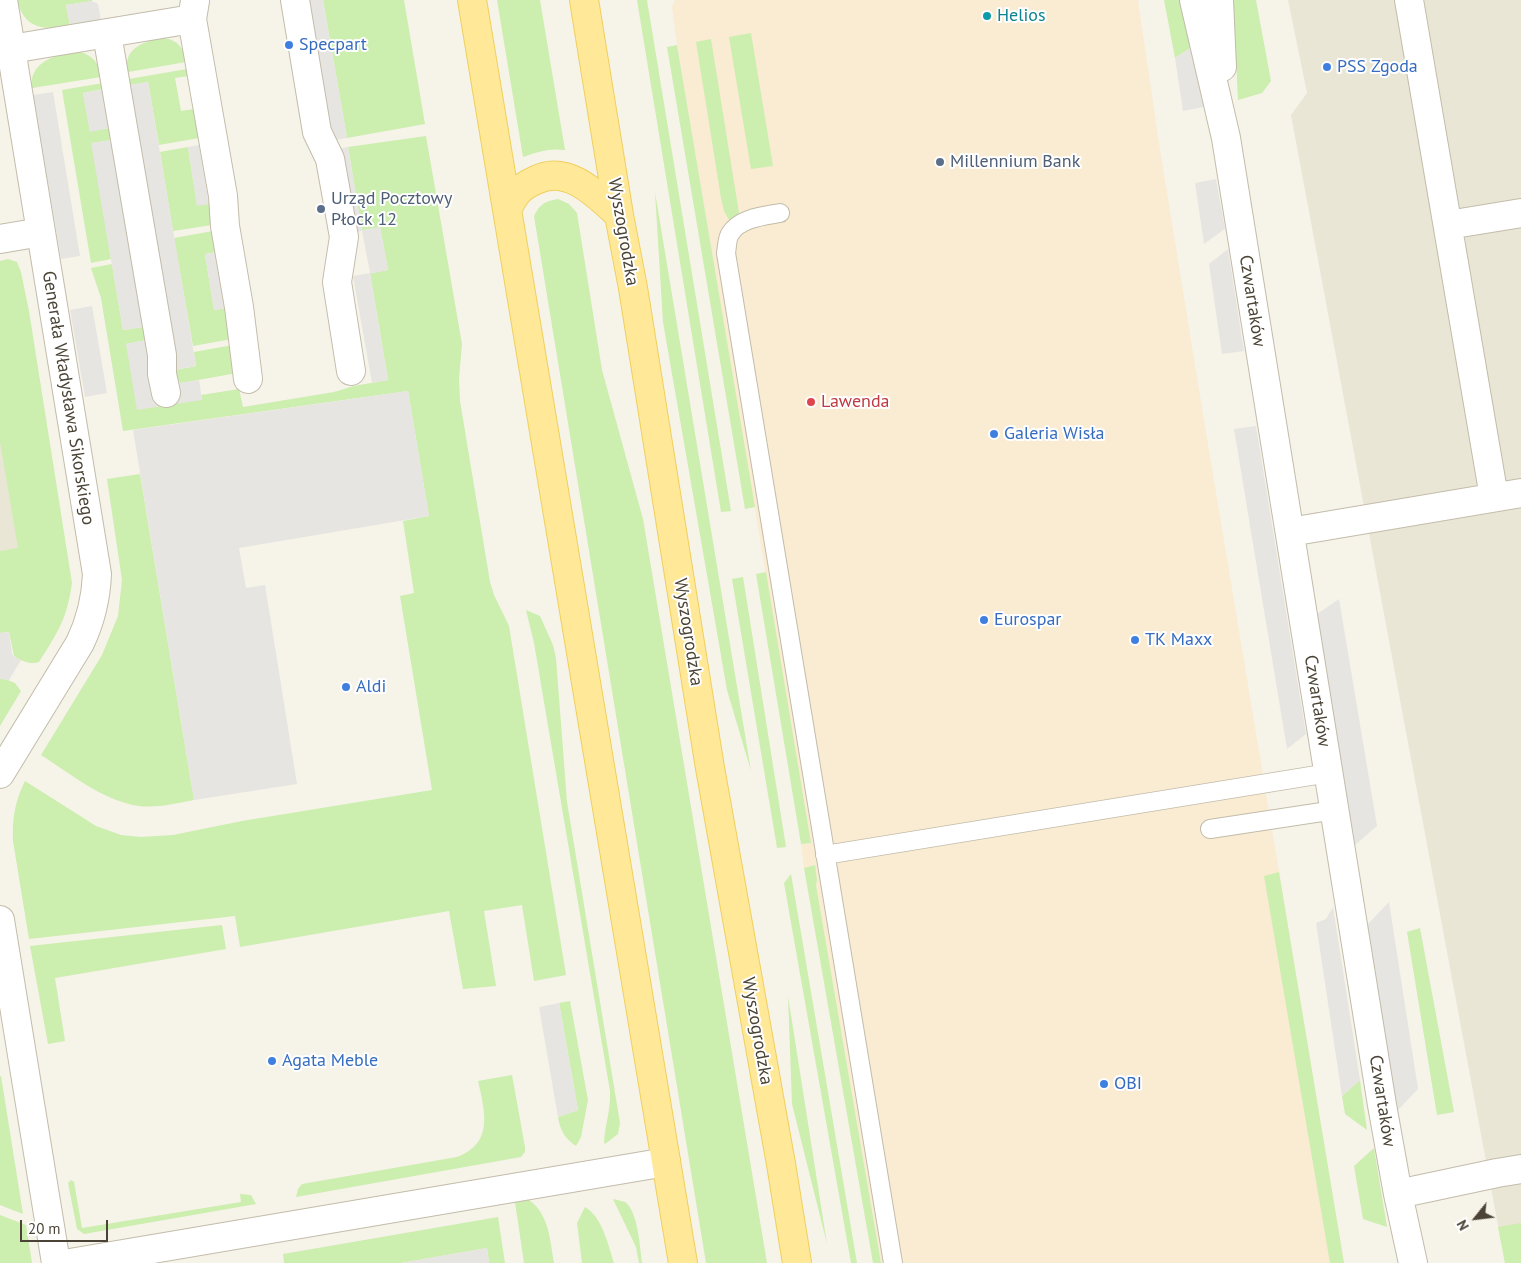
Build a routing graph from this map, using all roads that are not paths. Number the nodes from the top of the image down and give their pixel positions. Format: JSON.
{"nodes":[{"id":1,"x":3,"y":0,"type":"edge"},
{"id":2,"x":295,"y":0,"type":"edge"},
{"id":3,"x":472,"y":0,"type":"edge"},
{"id":4,"x":584,"y":0,"type":"edge"},
{"id":5,"x":1194,"y":0,"type":"edge"},
{"id":6,"x":1219,"y":0,"type":"edge"},
{"id":7,"x":1409,"y":0,"type":"edge"},
{"id":8,"x":194,"y":9,"type":"edge"},
{"id":9,"x":108,"y":34,"type":"junction"},
{"id":10,"x":11,"y":49,"type":"junction"},
{"id":11,"x":9,"y":89,"type":"edge"},
{"id":12,"x":1226,"y":138,"type":"junction"},
{"id":13,"x":507,"y":209,"type":"junction"},
{"id":14,"x":780,"y":213,"type":"dead end"},
{"id":15,"x":1521,"y":213,"type":"edge"},
{"id":16,"x":619,"y":215,"type":"junction"},
{"id":17,"x":1448,"y":225,"type":"junction"},
{"id":18,"x":41,"y":232,"type":"junction"},
{"id":19,"x":0,"y":239,"type":"edge"},
{"id":20,"x":351,"y":371,"type":"dead end"},
{"id":21,"x":248,"y":379,"type":"dead end"},
{"id":22,"x":166,"y":394,"type":"dead end"},
{"id":23,"x":1521,"y":494,"type":"edge"},
{"id":24,"x":1494,"y":497,"type":"junction"},
{"id":25,"x":1290,"y":532,"type":"junction"},
{"id":26,"x":1329,"y":773,"type":"junction"},
{"id":27,"x":0,"y":774,"type":"edge"},
{"id":28,"x":1335,"y":810,"type":"junction"},
{"id":29,"x":1210,"y":829,"type":"dead end"},
{"id":30,"x":825,"y":855,"type":"junction"},
{"id":31,"x":0,"y":920,"type":"edge"},
{"id":32,"x":2,"y":950,"type":"edge"},
{"id":33,"x":666,"y":1162,"type":"junction"},
{"id":34,"x":781,"y":1164,"type":"junction"},
{"id":35,"x":1521,"y":1169,"type":"edge"},
{"id":36,"x":1398,"y":1194,"type":"junction"},
{"id":37,"x":56,"y":1263,"type":"edge"},
{"id":38,"x":70,"y":1263,"type":"edge"},
{"id":39,"x":683,"y":1263,"type":"edge"},
{"id":40,"x":797,"y":1263,"type":"edge"},
{"id":41,"x":804,"y":1263,"type":"edge"},
{"id":42,"x":893,"y":1263,"type":"edge"},
{"id":43,"x":1413,"y":1263,"type":"edge"}],
"edges":[{"from":1,"to":10,"type":"street","name":"Generała Władysława Sikorskiego"},
{"from":2,"to":20,"type":"street"},
{"from":3,"to":13,"type":"main road"},
{"from":4,"to":16,"type":"main road","name":"Wyszogrodzka"},
{"from":5,"to":12,"type":"street","name":"Czwartaków"},
{"from":6,"to":12,"type":"street","name":"Czwartaków"},
{"from":7,"to":17,"type":"street"},
{"from":8,"to":9,"type":"street"},
{"from":8,"to":21,"type":"street"},
{"from":9,"to":10,"type":"street"},
{"from":9,"to":22,"type":"street"},
{"from":10,"to":11,"type":"street","name":"Generała Władysława Sikorskiego"},
{"from":11,"to":18,"type":"street","name":"Generała Władysława Sikorskiego"},
{"from":12,"to":25,"type":"street","name":"Czwartaków"},
{"from":13,"to":16,"type":"main road"},
{"from":13,"to":33,"type":"main road"},
{"from":14,"to":30,"type":"lane"},
{"from":15,"to":17,"type":"street"},
{"from":16,"to":34,"type":"main road","name":"Wyszogrodzka"},
{"from":17,"to":24,"type":"street"},
{"from":18,"to":19,"type":"street"},
{"from":18,"to":27,"type":"street","name":"Generała Władysława Sikorskiego"},
{"from":23,"to":24,"type":"street"},
{"from":24,"to":25,"type":"street"},
{"from":25,"to":26,"type":"street","name":"Czwartaków"},
{"from":26,"to":28,"type":"street","name":"Czwartaków"},
{"from":26,"to":30,"type":"lane"},
{"from":28,"to":29,"type":"lane"},
{"from":28,"to":36,"type":"street","name":"Czwartaków"},
{"from":30,"to":42,"type":"lane"},
{"from":31,"to":32,"type":"street"},
{"from":32,"to":37,"type":"street"},
{"from":33,"to":38,"type":"street"},
{"from":33,"to":39,"type":"main road"},
{"from":34,"to":40,"type":"main road","name":"Wyszogrodzka"},
{"from":34,"to":41,"type":"lane"},
{"from":35,"to":36,"type":"street"},
{"from":36,"to":43,"type":"street","name":"Czwartaków"}]}
